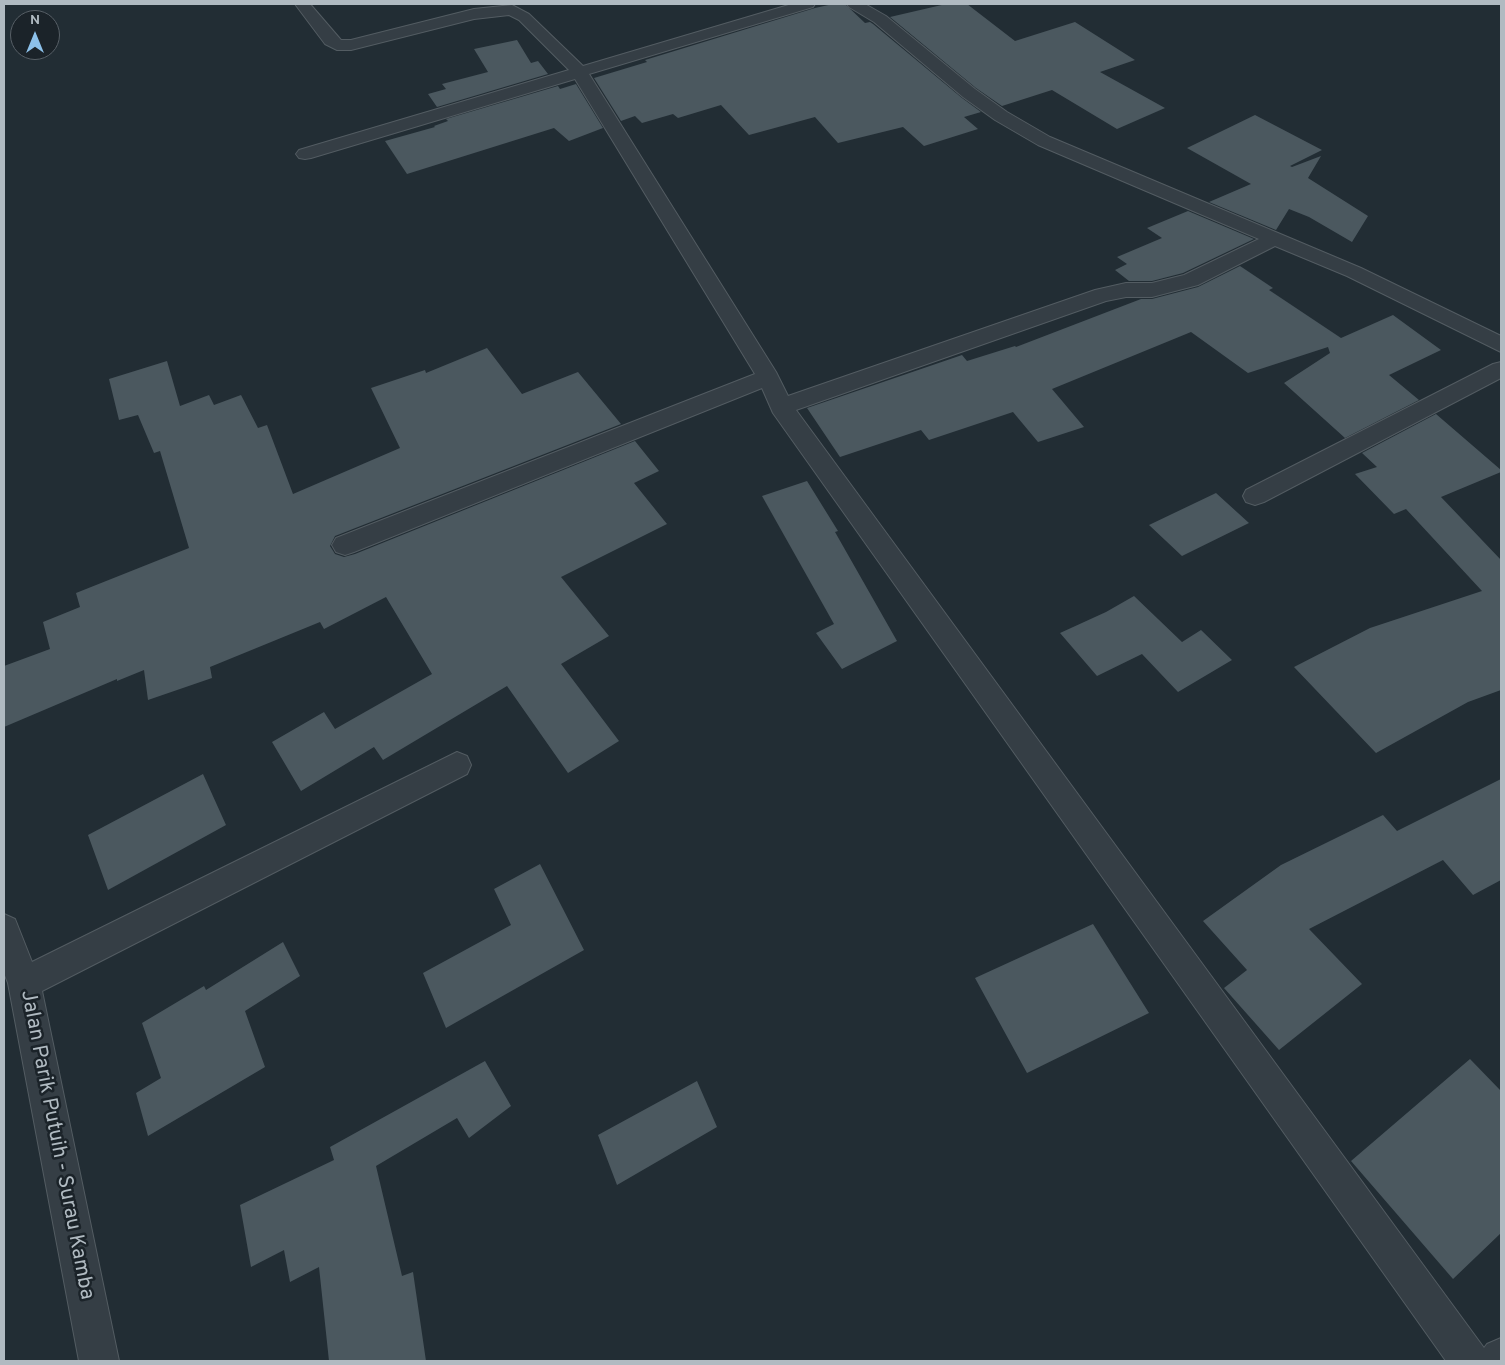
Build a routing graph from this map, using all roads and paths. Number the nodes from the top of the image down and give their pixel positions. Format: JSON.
{"nodes":[{"id":1,"x":302,"y":4,"type":"edge"},
{"id":2,"x":808,"y":4,"type":"edge"},
{"id":3,"x":854,"y":4,"type":"edge"},
{"id":4,"x":579,"y":71,"type":"junction"},
{"id":5,"x":305,"y":154,"type":"dead end"},
{"id":6,"x":1274,"y":239,"type":"junction"},
{"id":7,"x":1501,"y":345,"type":"edge"},
{"id":8,"x":1501,"y":369,"type":"edge"},
{"id":9,"x":768,"y":377,"type":"junction"},
{"id":10,"x":781,"y":407,"type":"junction"},
{"id":11,"x":1255,"y":496,"type":"dead end"},
{"id":12,"x":345,"y":545,"type":"dead end"},
{"id":13,"x":457,"y":765,"type":"dead end"},
{"id":14,"x":4,"y":930,"type":"edge"},
{"id":15,"x":24,"y":983,"type":"junction"},
{"id":16,"x":1501,"y":1358,"type":"edge"},
{"id":17,"x":99,"y":1361,"type":"edge"},
{"id":18,"x":1470,"y":1361,"type":"edge"},
{"id":19,"x":1499,"y":1361,"type":"edge"}],
"edges":[{"from":1,"to":4,"type":"street"},
{"from":2,"to":4,"type":"street"},
{"from":3,"to":6,"type":"street"},
{"from":4,"to":5,"type":"street"},
{"from":4,"to":9,"type":"street"},
{"from":6,"to":7,"type":"street"},
{"from":6,"to":10,"type":"street"},
{"from":8,"to":11,"type":"street"},
{"from":9,"to":10,"type":"street"},
{"from":9,"to":12,"type":"street"},
{"from":10,"to":18,"type":"street"},
{"from":13,"to":15,"type":"street"},
{"from":14,"to":15,"type":"street","name":"Jalan Parik Putuih - Surau Kamba"},
{"from":15,"to":17,"type":"street","name":"Jalan Parik Putuih - Surau Kamba"},
{"from":16,"to":19,"type":"street"}]}
